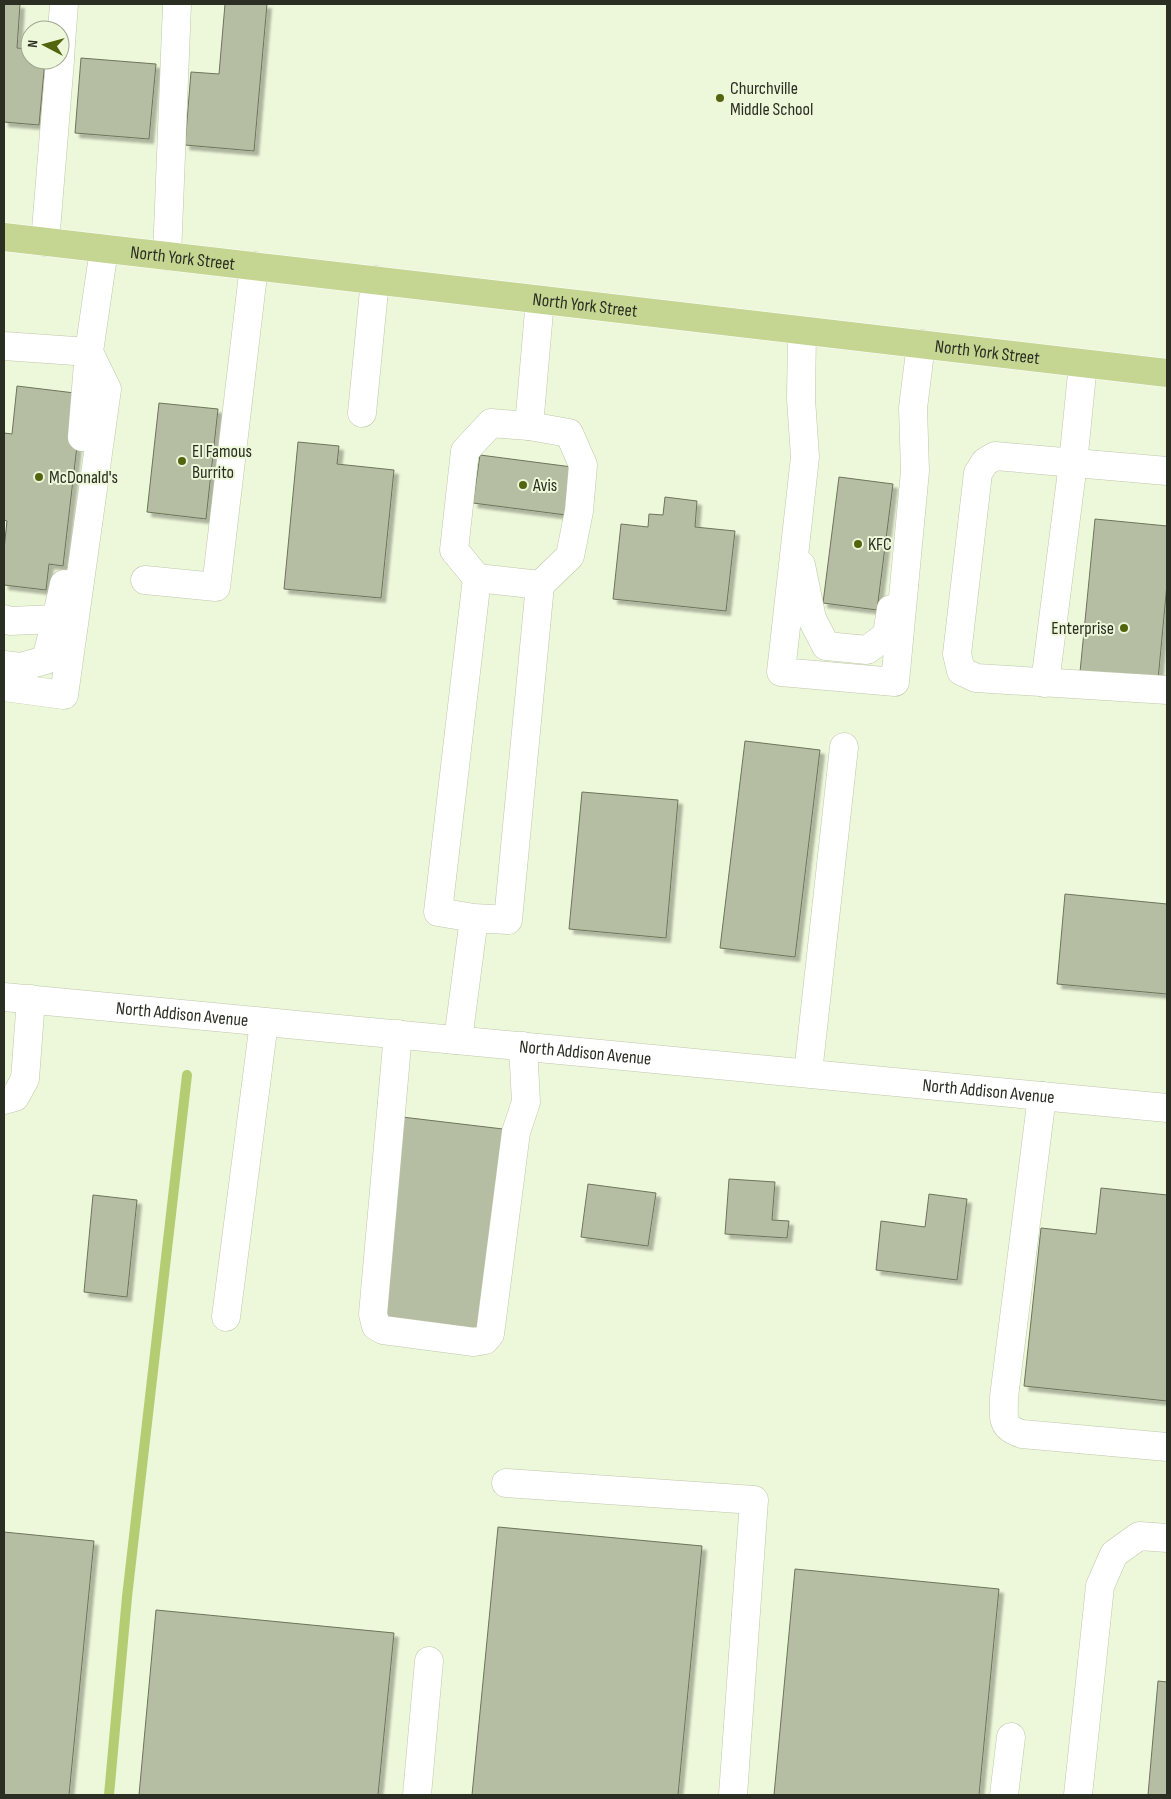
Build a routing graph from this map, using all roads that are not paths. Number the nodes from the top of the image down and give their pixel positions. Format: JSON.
{"nodes":[{"id":1,"x":64,"y":4,"type":"edge"},
{"id":2,"x":177,"y":4,"type":"edge"},
{"id":3,"x":63,"y":20,"type":"edge"},
{"id":4,"x":59,"y":70,"type":"edge"},
{"id":5,"x":4,"y":237,"type":"edge"},
{"id":6,"x":46,"y":242,"type":"junction"},
{"id":7,"x":104,"y":249,"type":"junction"},
{"id":8,"x":168,"y":256,"type":"junction"},
{"id":9,"x":254,"y":266,"type":"junction"},
{"id":10,"x":375,"y":280,"type":"junction"},
{"id":11,"x":540,"y":300,"type":"junction"},
{"id":12,"x":802,"y":331,"type":"junction"},
{"id":13,"x":921,"y":344,"type":"junction"},
{"id":14,"x":4,"y":346,"type":"edge"},
{"id":15,"x":89,"y":352,"type":"junction"},
{"id":16,"x":1083,"y":364,"type":"junction"},
{"id":17,"x":1167,"y":373,"type":"edge"},
{"id":18,"x":362,"y":413,"type":"dead end"},
{"id":19,"x":529,"y":426,"type":"junction"},
{"id":20,"x":1073,"y":463,"type":"junction"},
{"id":21,"x":1167,"y":471,"type":"edge"},
{"id":22,"x":916,"y":472,"type":"junction"},
{"id":23,"x":796,"y":541,"type":"junction"},
{"id":24,"x":477,"y":578,"type":"junction"},
{"id":25,"x":145,"y":580,"type":"dead end"},
{"id":26,"x":540,"y":585,"type":"junction"},
{"id":27,"x":4,"y":619,"type":"edge"},
{"id":28,"x":56,"y":619,"type":"junction"},
{"id":29,"x":4,"y":665,"type":"edge"},
{"id":30,"x":1045,"y":683,"type":"junction"},
{"id":31,"x":4,"y":687,"type":"edge"},
{"id":32,"x":1167,"y":690,"type":"edge"},
{"id":33,"x":844,"y":747,"type":"dead end"},
{"id":34,"x":474,"y":918,"type":"junction"},
{"id":35,"x":4,"y":997,"type":"edge"},
{"id":36,"x":31,"y":999,"type":"junction"},
{"id":37,"x":264,"y":1022,"type":"junction"},
{"id":38,"x":398,"y":1034,"type":"junction"},
{"id":39,"x":458,"y":1040,"type":"junction"},
{"id":40,"x":523,"y":1046,"type":"junction"},
{"id":41,"x":808,"y":1073,"type":"junction"},
{"id":42,"x":1042,"y":1096,"type":"junction"},
{"id":43,"x":4,"y":1100,"type":"edge"},
{"id":44,"x":1167,"y":1108,"type":"edge"},
{"id":45,"x":226,"y":1317,"type":"dead end"},
{"id":46,"x":1167,"y":1448,"type":"edge"},
{"id":47,"x":506,"y":1483,"type":"dead end"},
{"id":48,"x":1167,"y":1538,"type":"edge"},
{"id":49,"x":429,"y":1661,"type":"dead end"},
{"id":50,"x":1011,"y":1737,"type":"dead end"},
{"id":51,"x":417,"y":1795,"type":"edge"},
{"id":52,"x":733,"y":1795,"type":"edge"},
{"id":53,"x":1004,"y":1795,"type":"edge"},
{"id":54,"x":1078,"y":1795,"type":"edge"}],
"edges":[{"from":1,"to":3,"type":"street"},
{"from":2,"to":8,"type":"street"},
{"from":4,"to":6,"type":"street"},
{"from":5,"to":6,"type":"main road","name":"North York Street"},
{"from":6,"to":7,"type":"main road","name":"North York Street"},
{"from":7,"to":8,"type":"main road","name":"North York Street"},
{"from":7,"to":15,"type":"street"},
{"from":8,"to":9,"type":"main road","name":"North York Street"},
{"from":9,"to":10,"type":"main road","name":"North York Street"},
{"from":9,"to":25,"type":"street"},
{"from":10,"to":11,"type":"main road","name":"North York Street"},
{"from":10,"to":18,"type":"street"},
{"from":11,"to":12,"type":"main road","name":"North York Street"},
{"from":11,"to":19,"type":"street"},
{"from":12,"to":13,"type":"main road","name":"North York Street"},
{"from":12,"to":23,"type":"street"},
{"from":13,"to":16,"type":"main road","name":"North York Street"},
{"from":13,"to":22,"type":"street"},
{"from":14,"to":15,"type":"street"},
{"from":15,"to":28,"type":"street"},
{"from":15,"to":31,"type":"street"},
{"from":16,"to":17,"type":"main road","name":"North York Street"},
{"from":16,"to":20,"type":"street"},
{"from":19,"to":24,"type":"street"},
{"from":19,"to":26,"type":"street"},
{"from":20,"to":21,"type":"street"},
{"from":20,"to":30,"type":"street"},
{"from":20,"to":30,"type":"street"},
{"from":22,"to":23,"type":"street"},
{"from":22,"to":23,"type":"street"},
{"from":24,"to":26,"type":"street"},
{"from":24,"to":34,"type":"street"},
{"from":26,"to":34,"type":"street"},
{"from":27,"to":28,"type":"street"},
{"from":28,"to":29,"type":"street"},
{"from":30,"to":32,"type":"street"},
{"from":33,"to":41,"type":"street"},
{"from":34,"to":39,"type":"street"},
{"from":35,"to":36,"type":"street","name":"North Addison Avenue"},
{"from":36,"to":37,"type":"street","name":"North Addison Avenue"},
{"from":36,"to":43,"type":"street"},
{"from":37,"to":38,"type":"street","name":"North Addison Avenue"},
{"from":37,"to":45,"type":"street"},
{"from":38,"to":39,"type":"street","name":"North Addison Avenue"},
{"from":38,"to":40,"type":"street"},
{"from":39,"to":40,"type":"street","name":"North Addison Avenue"},
{"from":40,"to":41,"type":"street","name":"North Addison Avenue"},
{"from":41,"to":42,"type":"street","name":"North Addison Avenue"},
{"from":42,"to":44,"type":"street","name":"North Addison Avenue"},
{"from":42,"to":46,"type":"street"},
{"from":47,"to":52,"type":"street"},
{"from":48,"to":54,"type":"street"},
{"from":49,"to":51,"type":"street"},
{"from":50,"to":53,"type":"street"}]}
